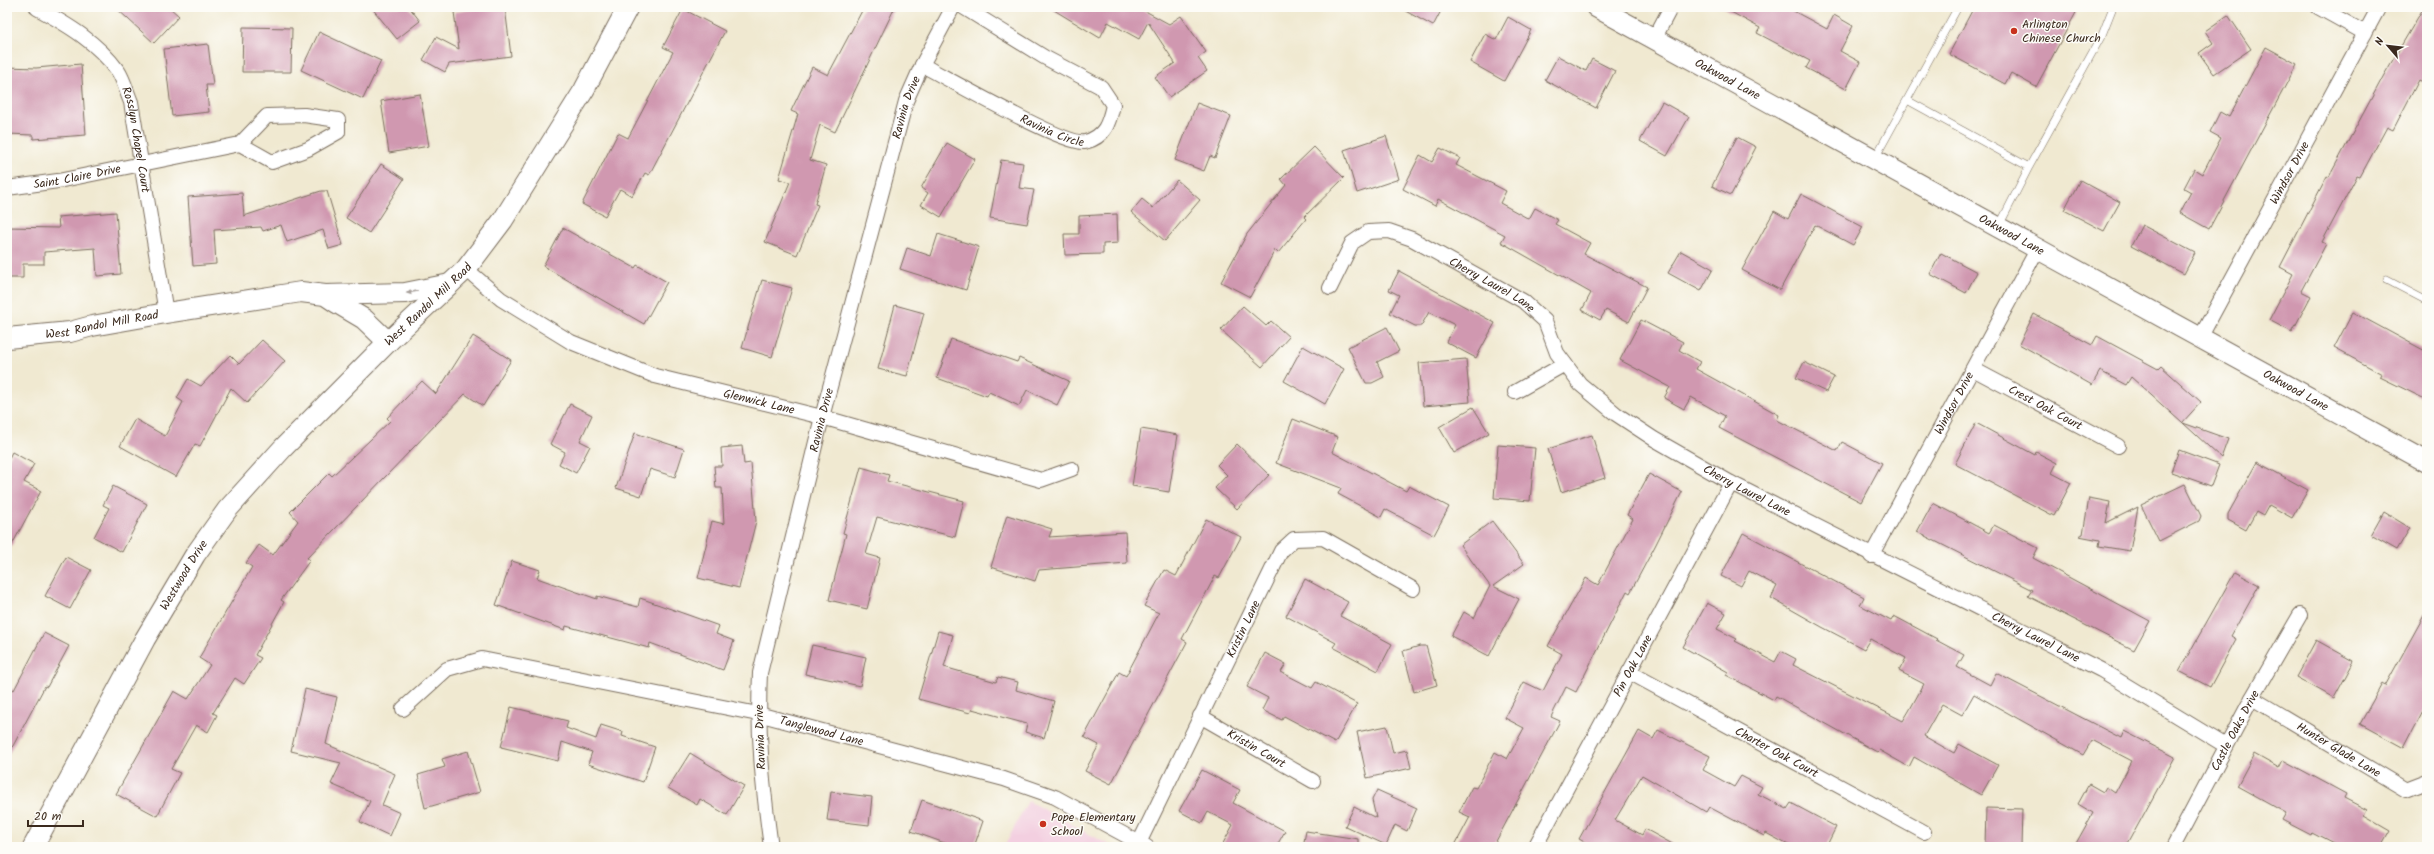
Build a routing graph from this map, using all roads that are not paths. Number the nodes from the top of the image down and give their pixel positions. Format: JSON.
{"nodes":[{"id":1,"x":628,"y":7,"type":"edge"},
{"id":2,"x":953,"y":7,"type":"edge"},
{"id":3,"x":963,"y":7,"type":"edge"},
{"id":4,"x":1596,"y":7,"type":"edge"},
{"id":5,"x":1671,"y":7,"type":"edge"},
{"id":6,"x":1958,"y":7,"type":"edge"},
{"id":7,"x":2113,"y":7,"type":"edge"},
{"id":8,"x":2318,"y":7,"type":"edge"},
{"id":9,"x":2379,"y":7,"type":"edge"},
{"id":10,"x":36,"y":8,"type":"dead end"},
{"id":11,"x":2365,"y":33,"type":"junction"},
{"id":12,"x":1654,"y":39,"type":"junction"},
{"id":13,"x":922,"y":65,"type":"junction"},
{"id":14,"x":1907,"y":100,"type":"junction"},
{"id":15,"x":240,"y":144,"type":"junction"},
{"id":16,"x":1874,"y":160,"type":"junction"},
{"id":17,"x":140,"y":165,"type":"junction"},
{"id":18,"x":2029,"y":166,"type":"junction"},
{"id":19,"x":7,"y":188,"type":"edge"},
{"id":20,"x":1998,"y":228,"type":"junction"},
{"id":21,"x":2037,"y":250,"type":"junction"},
{"id":22,"x":466,"y":269,"type":"junction"},
{"id":23,"x":2387,"y":280,"type":"dead end"},
{"id":24,"x":450,"y":284,"type":"junction"},
{"id":25,"x":1330,"y":288,"type":"dead end"},
{"id":26,"x":325,"y":296,"type":"junction"},
{"id":27,"x":2427,"y":301,"type":"edge"},
{"id":28,"x":166,"y":312,"type":"junction"},
{"id":29,"x":7,"y":338,"type":"edge"},
{"id":30,"x":2200,"y":338,"type":"junction"},
{"id":31,"x":388,"y":342,"type":"junction"},
{"id":32,"x":1565,"y":364,"type":"junction"},
{"id":33,"x":1973,"y":369,"type":"junction"},
{"id":34,"x":1515,"y":392,"type":"dead end"},
{"id":35,"x":822,"y":417,"type":"junction"},
{"id":36,"x":2118,"y":446,"type":"dead end"},
{"id":37,"x":2427,"y":462,"type":"edge"},
{"id":38,"x":1072,"y":469,"type":"dead end"},
{"id":39,"x":1731,"y":483,"type":"junction"},
{"id":40,"x":1871,"y":556,"type":"junction"},
{"id":41,"x":1412,"y":589,"type":"dead end"},
{"id":42,"x":2300,"y":615,"type":"dead end"},
{"id":43,"x":1629,"y":672,"type":"junction"},
{"id":44,"x":2252,"y":698,"type":"junction"},
{"id":45,"x":404,"y":709,"type":"dead end"},
{"id":46,"x":758,"y":714,"type":"junction"},
{"id":47,"x":1200,"y":716,"type":"junction"},
{"id":48,"x":2226,"y":746,"type":"junction"},
{"id":49,"x":1312,"y":781,"type":"dead end"},
{"id":50,"x":2427,"y":782,"type":"edge"},
{"id":51,"x":1924,"y":832,"type":"dead end"},
{"id":52,"x":1143,"y":845,"type":"edge"},
{"id":53,"x":33,"y":847,"type":"edge"},
{"id":54,"x":771,"y":847,"type":"edge"},
{"id":55,"x":1535,"y":847,"type":"edge"},
{"id":56,"x":2173,"y":847,"type":"edge"}],
"edges":[{"from":1,"to":22,"type":"street","name":"West Randol Mill Road"},
{"from":2,"to":13,"type":"street","name":"Ravinia Drive"},
{"from":3,"to":13,"type":"street","name":"Ravinia Circle"},
{"from":4,"to":12,"type":"street","name":"Oakwood Lane"},
{"from":5,"to":12,"type":"street"},
{"from":6,"to":14,"type":"lane"},
{"from":7,"to":18,"type":"lane"},
{"from":8,"to":11,"type":"street"},
{"from":9,"to":11,"type":"street","name":"Windsor Drive"},
{"from":10,"to":17,"type":"street","name":"Rosslyn Chapel Court"},
{"from":11,"to":30,"type":"street","name":"Windsor Drive"},
{"from":12,"to":16,"type":"street","name":"Oakwood Lane"},
{"from":13,"to":35,"type":"street","name":"Ravinia Drive"},
{"from":14,"to":16,"type":"lane"},
{"from":14,"to":18,"type":"lane"},
{"from":15,"to":15,"type":"street"},
{"from":15,"to":17,"type":"street","name":"Saint Claire Drive"},
{"from":16,"to":20,"type":"street","name":"Oakwood Lane"},
{"from":17,"to":19,"type":"street","name":"Saint Claire Drive"},
{"from":17,"to":28,"type":"street","name":"Rosslyn Chapel Court"},
{"from":18,"to":20,"type":"lane"},
{"from":20,"to":21,"type":"street","name":"Oakwood Lane"},
{"from":21,"to":30,"type":"street","name":"Oakwood Lane"},
{"from":21,"to":33,"type":"street","name":"Windsor Drive"},
{"from":22,"to":24,"type":"street","name":"West Randol Mill Road"},
{"from":22,"to":35,"type":"street","name":"Glenwick Lane"},
{"from":23,"to":27,"type":"lane"},
{"from":24,"to":26,"type":"street","one_way":true},
{"from":24,"to":31,"type":"street","name":"West Randol Mill Road"},
{"from":25,"to":32,"type":"street","name":"Cherry Laurel Lane"},
{"from":26,"to":28,"type":"street","name":"West Randol Mill Road"},
{"from":26,"to":31,"type":"street","name":"West Randol Mill Road"},
{"from":28,"to":29,"type":"street","name":"West Randol Mill Road"},
{"from":30,"to":37,"type":"street","name":"Oakwood Lane"},
{"from":31,"to":53,"type":"street","name":"Westwood Drive"},
{"from":32,"to":34,"type":"street"},
{"from":32,"to":39,"type":"street","name":"Cherry Laurel Lane"},
{"from":33,"to":36,"type":"street","name":"Crest Oak Court"},
{"from":33,"to":40,"type":"street","name":"Windsor Drive"},
{"from":35,"to":38,"type":"street","name":"Glenwick Lane"},
{"from":35,"to":46,"type":"street","name":"Ravinia Drive"},
{"from":39,"to":40,"type":"street","name":"Cherry Laurel Lane"},
{"from":39,"to":43,"type":"street","name":"Pin Oak Lane"},
{"from":40,"to":48,"type":"street","name":"Cherry Laurel Lane"},
{"from":41,"to":47,"type":"street","name":"Kristin Lane"},
{"from":42,"to":44,"type":"street","name":"Castle Oaks Drive"},
{"from":43,"to":51,"type":"street","name":"Charter Oak Court"},
{"from":43,"to":55,"type":"street","name":"Pin Oak Lane"},
{"from":44,"to":48,"type":"street","name":"Castle Oaks Drive"},
{"from":44,"to":50,"type":"street","name":"Hunter Glade Lane"},
{"from":45,"to":46,"type":"street","name":"Tanglewood Lane"},
{"from":46,"to":52,"type":"street","name":"Tanglewood Lane"},
{"from":46,"to":54,"type":"street","name":"Ravinia Drive"},
{"from":47,"to":49,"type":"street","name":"Kristin Court"},
{"from":47,"to":52,"type":"street","name":"Kristin Lane"},
{"from":48,"to":56,"type":"street","name":"Castle Oaks Drive"}]}
